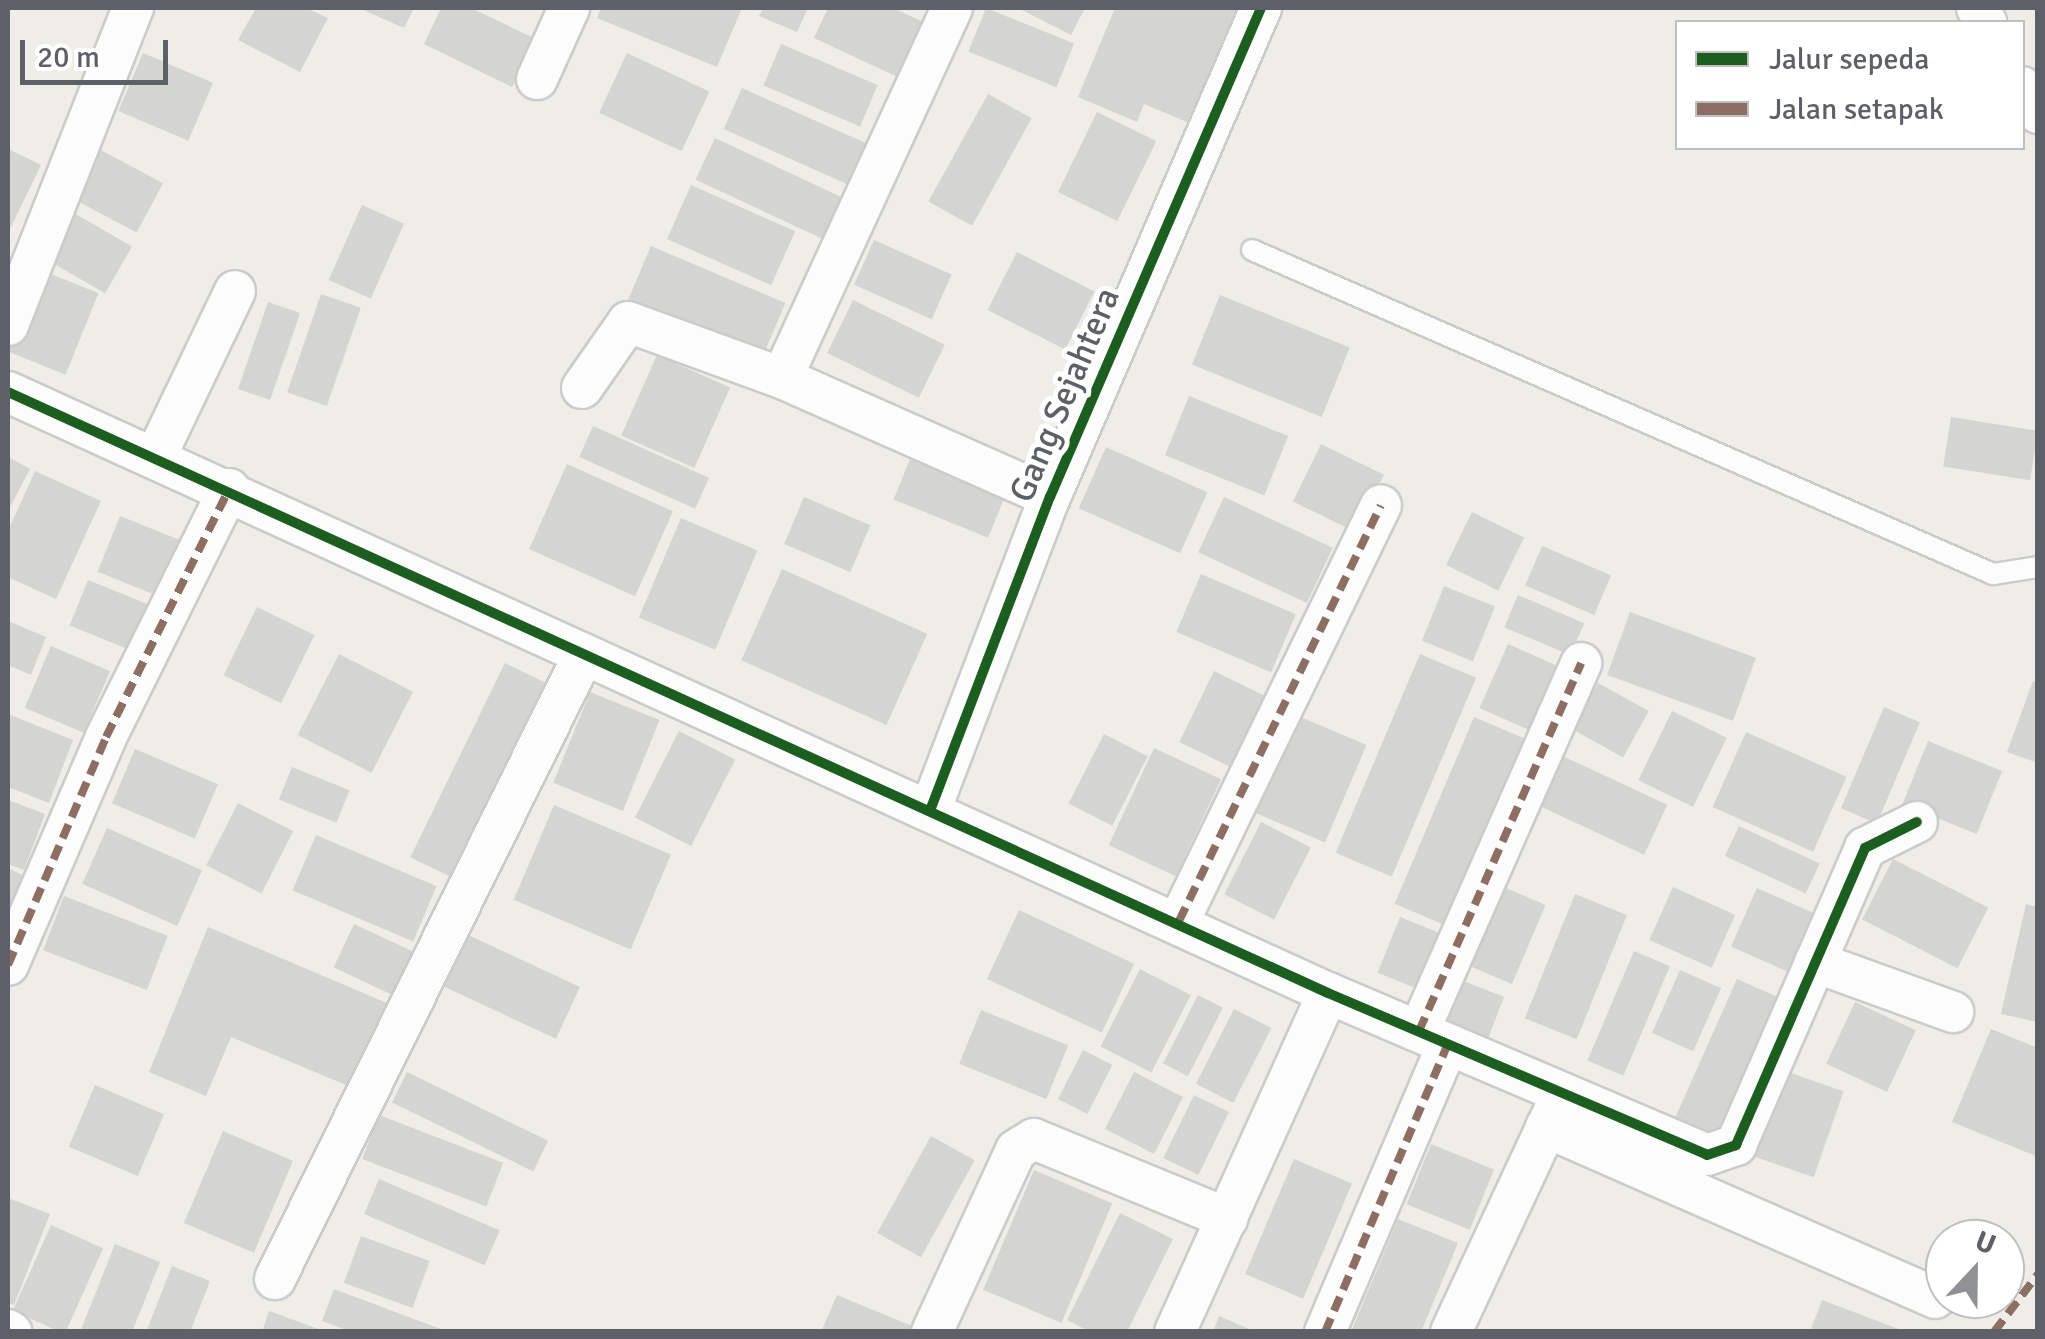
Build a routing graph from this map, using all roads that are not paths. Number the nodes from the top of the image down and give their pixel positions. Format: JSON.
{"nodes":[{"id":1,"x":133,"y":8,"type":"edge"},
{"id":2,"x":569,"y":8,"type":"edge"},
{"id":3,"x":952,"y":8,"type":"edge"},
{"id":4,"x":1261,"y":8,"type":"edge"},
{"id":5,"x":537,"y":78,"type":"dead end"},
{"id":6,"x":1252,"y":250,"type":"dead end"},
{"id":7,"x":235,"y":290,"type":"dead end"},
{"id":8,"x":8,"y":325,"type":"edge"},
{"id":9,"x":782,"y":378,"type":"junction"},
{"id":10,"x":582,"y":388,"type":"dead end"},
{"id":11,"x":8,"y":392,"type":"edge"},
{"id":12,"x":155,"y":458,"type":"junction"},
{"id":13,"x":229,"y":489,"type":"junction"},
{"id":14,"x":1050,"y":498,"type":"junction"},
{"id":15,"x":1381,"y":505,"type":"dead end"},
{"id":16,"x":2038,"y":567,"type":"edge"},
{"id":17,"x":584,"y":654,"type":"junction"},
{"id":18,"x":1582,"y":663,"type":"dead end"},
{"id":19,"x":931,"y":808,"type":"junction"},
{"id":20,"x":1917,"y":822,"type":"dead end"},
{"id":21,"x":1179,"y":921,"type":"junction"},
{"id":22,"x":1816,"y":962,"type":"junction"},
{"id":23,"x":8,"y":965,"type":"edge"},
{"id":24,"x":1328,"y":993,"type":"junction"},
{"id":25,"x":1954,"y":1012,"type":"dead end"},
{"id":26,"x":1434,"y":1038,"type":"junction"},
{"id":27,"x":1554,"y":1111,"type":"junction"},
{"id":28,"x":1227,"y":1218,"type":"junction"},
{"id":29,"x":275,"y":1279,"type":"dead end"},
{"id":30,"x":1925,"y":1293,"type":"edge"},
{"id":31,"x":932,"y":1332,"type":"edge"},
{"id":32,"x":1174,"y":1332,"type":"edge"},
{"id":33,"x":1326,"y":1332,"type":"edge"},
{"id":34,"x":1451,"y":1332,"type":"edge"}],
"edges":[{"from":1,"to":8,"type":"street"},
{"from":2,"to":5,"type":"street"},
{"from":3,"to":9,"type":"street"},
{"from":4,"to":14,"type":"street","name":"Gang Sejahtera"},
{"from":6,"to":16,"type":"lane"},
{"from":7,"to":12,"type":"street"},
{"from":9,"to":10,"type":"street"},
{"from":9,"to":14,"type":"street"},
{"from":11,"to":12,"type":"street"},
{"from":12,"to":13,"type":"street"},
{"from":13,"to":17,"type":"street"},
{"from":13,"to":23,"type":"street"},
{"from":14,"to":19,"type":"street","name":"Gang Sejahtera"},
{"from":15,"to":21,"type":"street"},
{"from":17,"to":19,"type":"street"},
{"from":17,"to":29,"type":"street"},
{"from":18,"to":26,"type":"street"},
{"from":19,"to":21,"type":"street"},
{"from":20,"to":22,"type":"street"},
{"from":21,"to":24,"type":"street"},
{"from":22,"to":25,"type":"street"},
{"from":22,"to":27,"type":"street"},
{"from":24,"to":26,"type":"street"},
{"from":24,"to":28,"type":"street"},
{"from":26,"to":27,"type":"street"},
{"from":26,"to":33,"type":"street"},
{"from":27,"to":30,"type":"street"},
{"from":27,"to":34,"type":"street"},
{"from":28,"to":31,"type":"street"},
{"from":28,"to":32,"type":"street"}]}
